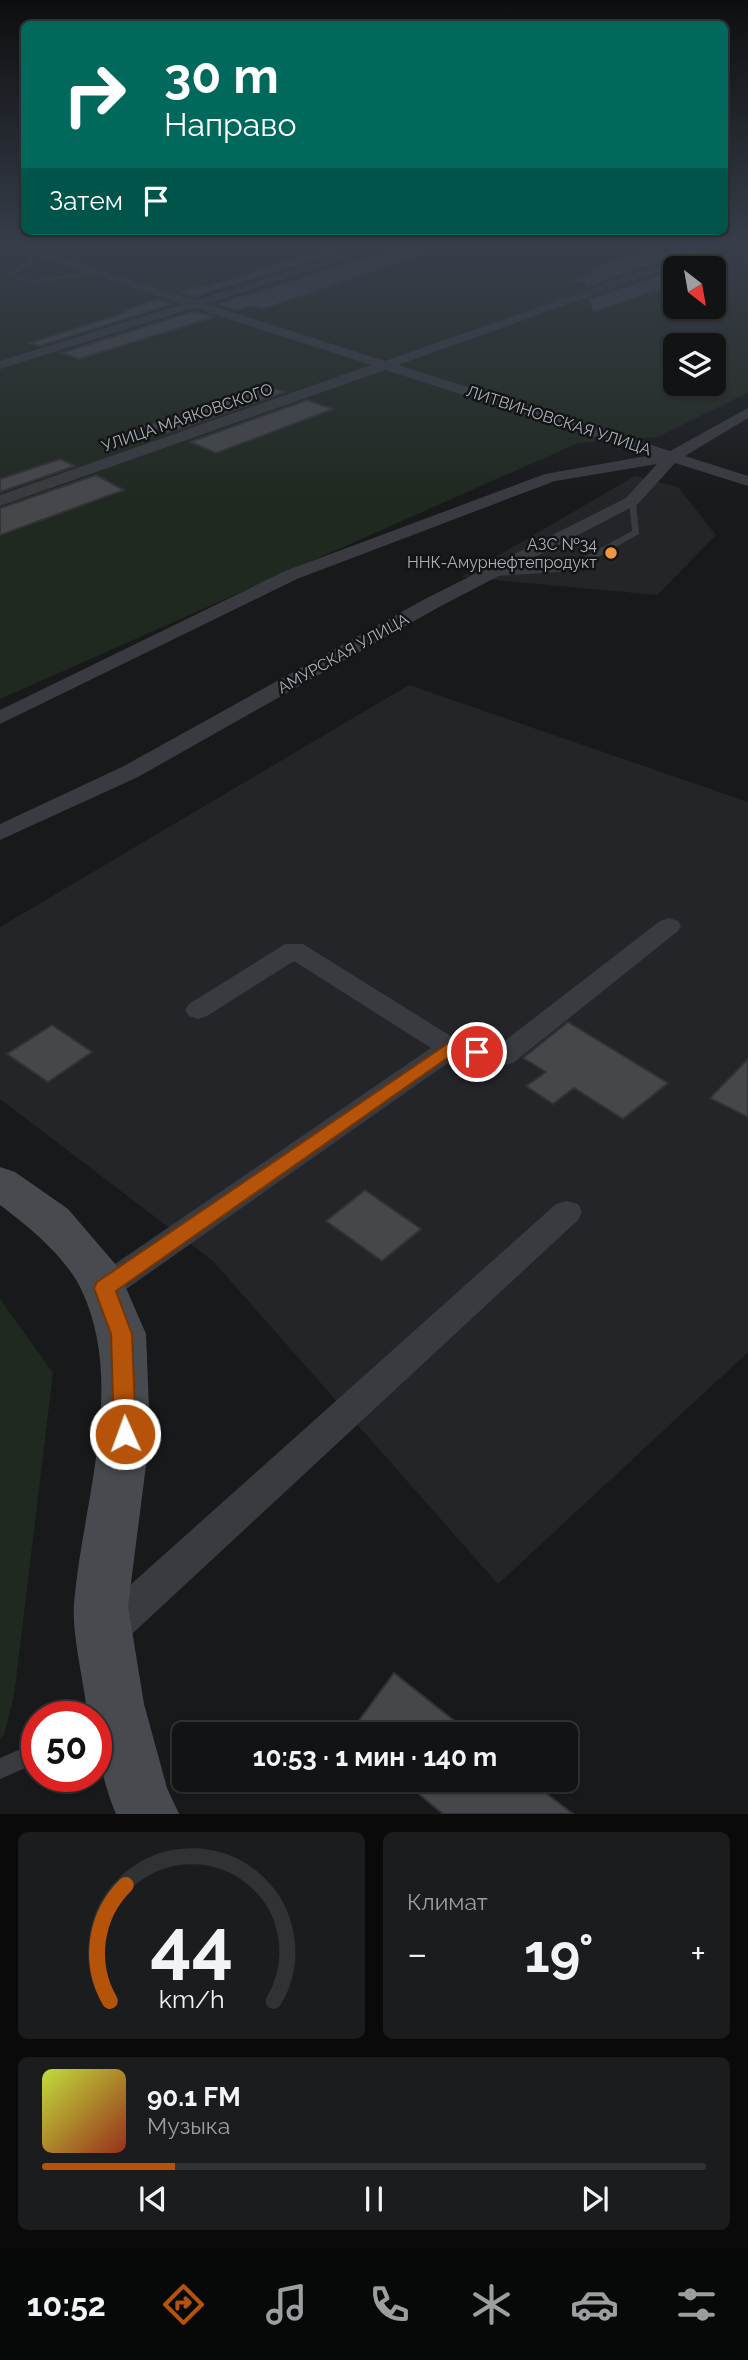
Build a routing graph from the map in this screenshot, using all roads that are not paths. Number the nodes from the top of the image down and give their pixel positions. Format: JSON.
{"nodes":[{"id":1,"x":119,"y":330,"type":"edge"},
{"id":2,"x":274,"y":330,"type":"edge"},
{"id":3,"x":487,"y":330,"type":"edge"},
{"id":4,"x":0,"y":365,"type":"edge"},
{"id":5,"x":388,"y":365,"type":"junction"},
{"id":6,"x":748,"y":412,"type":"edge"},
{"id":7,"x":673,"y":456,"type":"junction"},
{"id":8,"x":748,"y":481,"type":"edge"},
{"id":9,"x":0,"y":501,"type":"edge"},
{"id":10,"x":632,"y":501,"type":"junction"},
{"id":11,"x":496,"y":573,"type":"junction"},
{"id":12,"x":0,"y":718,"type":"edge"},
{"id":13,"x":0,"y":833,"type":"edge"},
{"id":14,"x":669,"y":926,"type":"dead end"},
{"id":15,"x":198,"y":1010,"type":"dead end"},
{"id":16,"x":450,"y":1048,"type":"junction"},
{"id":17,"x":0,"y":1183,"type":"edge"},
{"id":18,"x":566,"y":1212,"type":"dead end"},
{"id":19,"x":104,"y":1288,"type":"junction"},
{"id":20,"x":105,"y":1634,"type":"junction"},
{"id":21,"x":107,"y":1701,"type":"edge"},
{"id":22,"x":112,"y":1735,"type":"edge"},
{"id":23,"x":21,"y":1759,"type":"edge"},
{"id":24,"x":0,"y":1769,"type":"edge"},
{"id":25,"x":149,"y":1814,"type":"edge"}],
"edges":[{"from":1,"to":4,"type":"street"},
{"from":2,"to":5,"type":"street","name":"ЛИТВИНОВСКАЯ УЛИЦА"},
{"from":3,"to":5,"type":"street","name":"УЛИЦА МАЯКОВСКОГО"},
{"from":5,"to":7,"type":"street","name":"ЛИТВИНОВСКАЯ УЛИЦА"},
{"from":5,"to":9,"type":"street","name":"УЛИЦА МАЯКОВСКОГО"},
{"from":6,"to":7,"type":"street","name":"АМУРСКАЯ УЛИЦА"},
{"from":7,"to":8,"type":"street","name":"ЛИТВИНОВСКАЯ УЛИЦА"},
{"from":7,"to":10,"type":"street","name":"АМУРСКАЯ УЛИЦА"},
{"from":7,"to":12,"type":"street","name":"АМУРСКАЯ УЛИЦА"},
{"from":10,"to":11,"type":"street","name":"АМУРСКАЯ УЛИЦА"},
{"from":10,"to":11,"type":"lane"},
{"from":11,"to":13,"type":"street","name":"АМУРСКАЯ УЛИЦА"},
{"from":14,"to":16,"type":"street"},
{"from":15,"to":16,"type":"street"},
{"from":16,"to":19,"type":"street"},
{"from":17,"to":19,"type":"main road"},
{"from":18,"to":20,"type":"street"},
{"from":19,"to":20,"type":"main road"},
{"from":20,"to":21,"type":"main road"},
{"from":22,"to":25,"type":"main road"},
{"from":23,"to":24,"type":"lane"}]}
